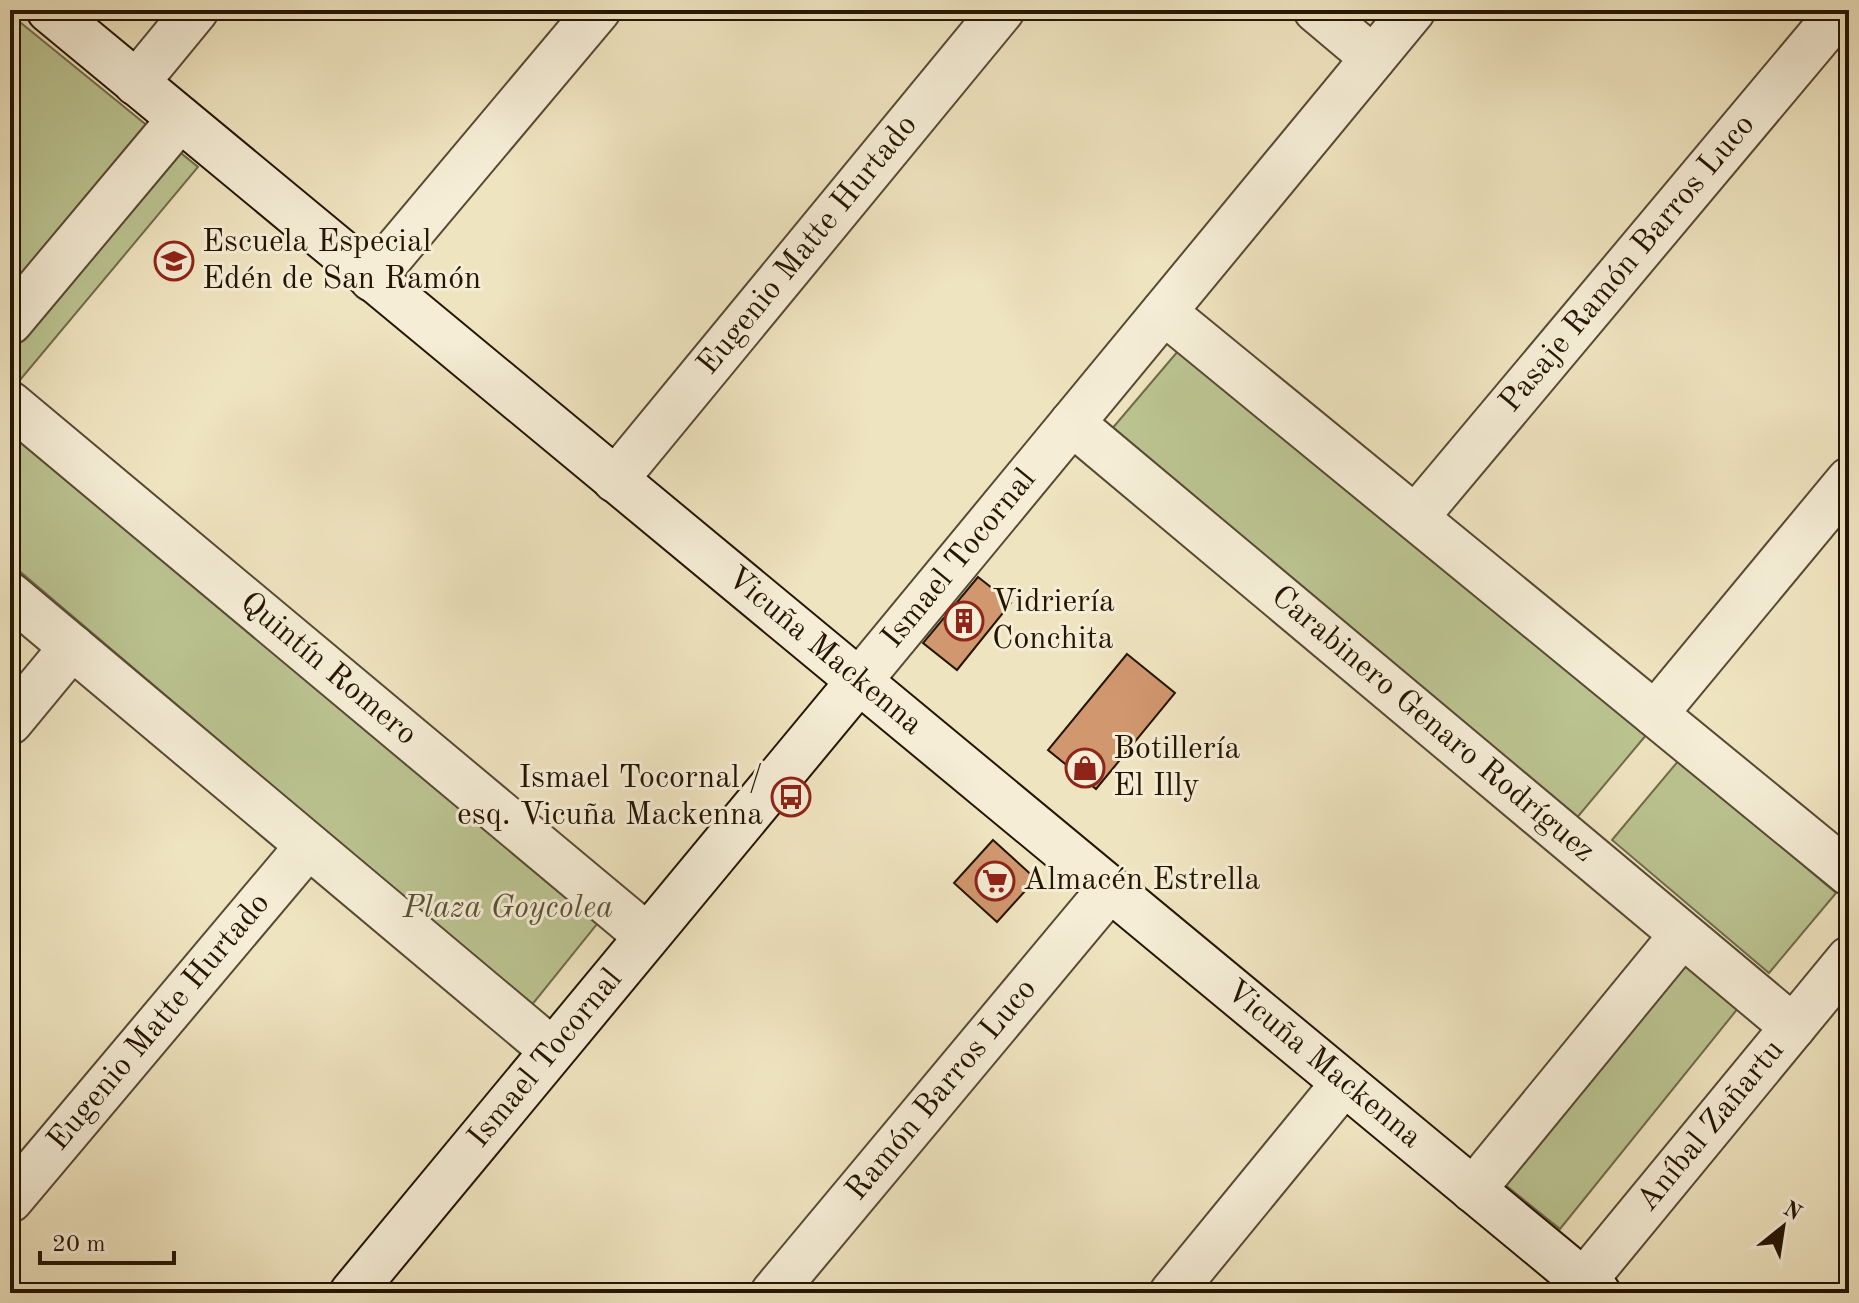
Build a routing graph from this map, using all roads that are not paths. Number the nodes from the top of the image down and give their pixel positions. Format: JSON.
{"nodes":[{"id":1,"x":49,"y":10,"type":"edge"},
{"id":2,"x":196,"y":10,"type":"edge"},
{"id":3,"x":598,"y":10,"type":"edge"},
{"id":4,"x":1002,"y":10,"type":"edge"},
{"id":5,"x":1316,"y":10,"type":"edge"},
{"id":6,"x":1413,"y":10,"type":"edge"},
{"id":7,"x":1841,"y":10,"type":"edge"},
{"id":8,"x":1373,"y":58,"type":"junction"},
{"id":9,"x":136,"y":83,"type":"junction"},
{"id":10,"x":180,"y":119,"type":"junction"},
{"id":11,"x":372,"y":279,"type":"junction"},
{"id":12,"x":1164,"y":312,"type":"junction"},
{"id":13,"x":10,"y":322,"type":"edge"},
{"id":14,"x":10,"y":404,"type":"edge"},
{"id":15,"x":1072,"y":423,"type":"junction"},
{"id":16,"x":615,"y":480,"type":"junction"},
{"id":17,"x":1849,"y":480,"type":"edge"},
{"id":18,"x":1416,"y":517,"type":"junction"},
{"id":19,"x":10,"y":595,"type":"edge"},
{"id":20,"x":72,"y":647,"type":"junction"},
{"id":21,"x":859,"y":681,"type":"junction"},
{"id":22,"x":1655,"y":714,"type":"junction"},
{"id":23,"x":10,"y":722,"type":"edge"},
{"id":24,"x":308,"y":846,"type":"junction"},
{"id":25,"x":1849,"y":873,"type":"edge"},
{"id":26,"x":1110,"y":889,"type":"junction"},
{"id":27,"x":1682,"y":935,"type":"junction"},
{"id":28,"x":647,"y":936,"type":"junction"},
{"id":29,"x":1849,"y":959,"type":"edge"},
{"id":30,"x":1793,"y":1027,"type":"junction"},
{"id":31,"x":552,"y":1050,"type":"junction"},
{"id":32,"x":1344,"y":1083,"type":"junction"},
{"id":33,"x":1473,"y":1190,"type":"junction"},
{"id":34,"x":10,"y":1200,"type":"edge"},
{"id":35,"x":1585,"y":1289,"type":"edge"},
{"id":36,"x":352,"y":1293,"type":"edge"},
{"id":37,"x":773,"y":1293,"type":"edge"},
{"id":38,"x":1172,"y":1293,"type":"edge"}],
"edges":[{"from":1,"to":9,"type":"street","name":"Vicuña Mackenna"},
{"from":2,"to":9,"type":"street"},
{"from":3,"to":11,"type":"street"},
{"from":4,"to":16,"type":"street","name":"Eugenio Matte Hurtado"},
{"from":5,"to":8,"type":"street"},
{"from":6,"to":8,"type":"street","name":"Ismael Tocornal"},
{"from":7,"to":18,"type":"street","name":"Pasaje Ramón Barros Luco"},
{"from":8,"to":12,"type":"street","name":"Ismael Tocornal"},
{"from":9,"to":10,"type":"street","name":"Vicuña Mackenna"},
{"from":10,"to":11,"type":"street","name":"Vicuña Mackenna"},
{"from":10,"to":13,"type":"street"},
{"from":11,"to":16,"type":"street","name":"Vicuña Mackenna"},
{"from":12,"to":15,"type":"street","name":"Ismael Tocornal"},
{"from":12,"to":18,"type":"street"},
{"from":14,"to":28,"type":"street","name":"Quintín Romero"},
{"from":15,"to":21,"type":"street","name":"Ismael Tocornal"},
{"from":15,"to":27,"type":"street","name":"Carabinero Genaro Rodríguez"},
{"from":16,"to":21,"type":"street","name":"Vicuña Mackenna"},
{"from":17,"to":22,"type":"street"},
{"from":18,"to":22,"type":"street"},
{"from":19,"to":20,"type":"street"},
{"from":20,"to":23,"type":"street"},
{"from":20,"to":24,"type":"street"},
{"from":21,"to":26,"type":"street","name":"Vicuña Mackenna"},
{"from":21,"to":28,"type":"street","name":"Ismael Tocornal"},
{"from":22,"to":25,"type":"street"},
{"from":24,"to":31,"type":"street"},
{"from":24,"to":34,"type":"street","name":"Eugenio Matte Hurtado"},
{"from":26,"to":32,"type":"street","name":"Vicuña Mackenna"},
{"from":26,"to":37,"type":"street","name":"Ramón Barros Luco"},
{"from":27,"to":30,"type":"street","name":"Carabinero Genaro Rodríguez"},
{"from":27,"to":33,"type":"street"},
{"from":28,"to":31,"type":"street","name":"Ismael Tocornal"},
{"from":29,"to":30,"type":"street","name":"Aníbal Zañartu"},
{"from":30,"to":35,"type":"street","name":"Aníbal Zañartu"},
{"from":31,"to":36,"type":"street","name":"Ismael Tocornal"},
{"from":32,"to":33,"type":"street","name":"Vicuña Mackenna"},
{"from":32,"to":38,"type":"street"},
{"from":33,"to":35,"type":"street","name":"Vicuña Mackenna"}]}
